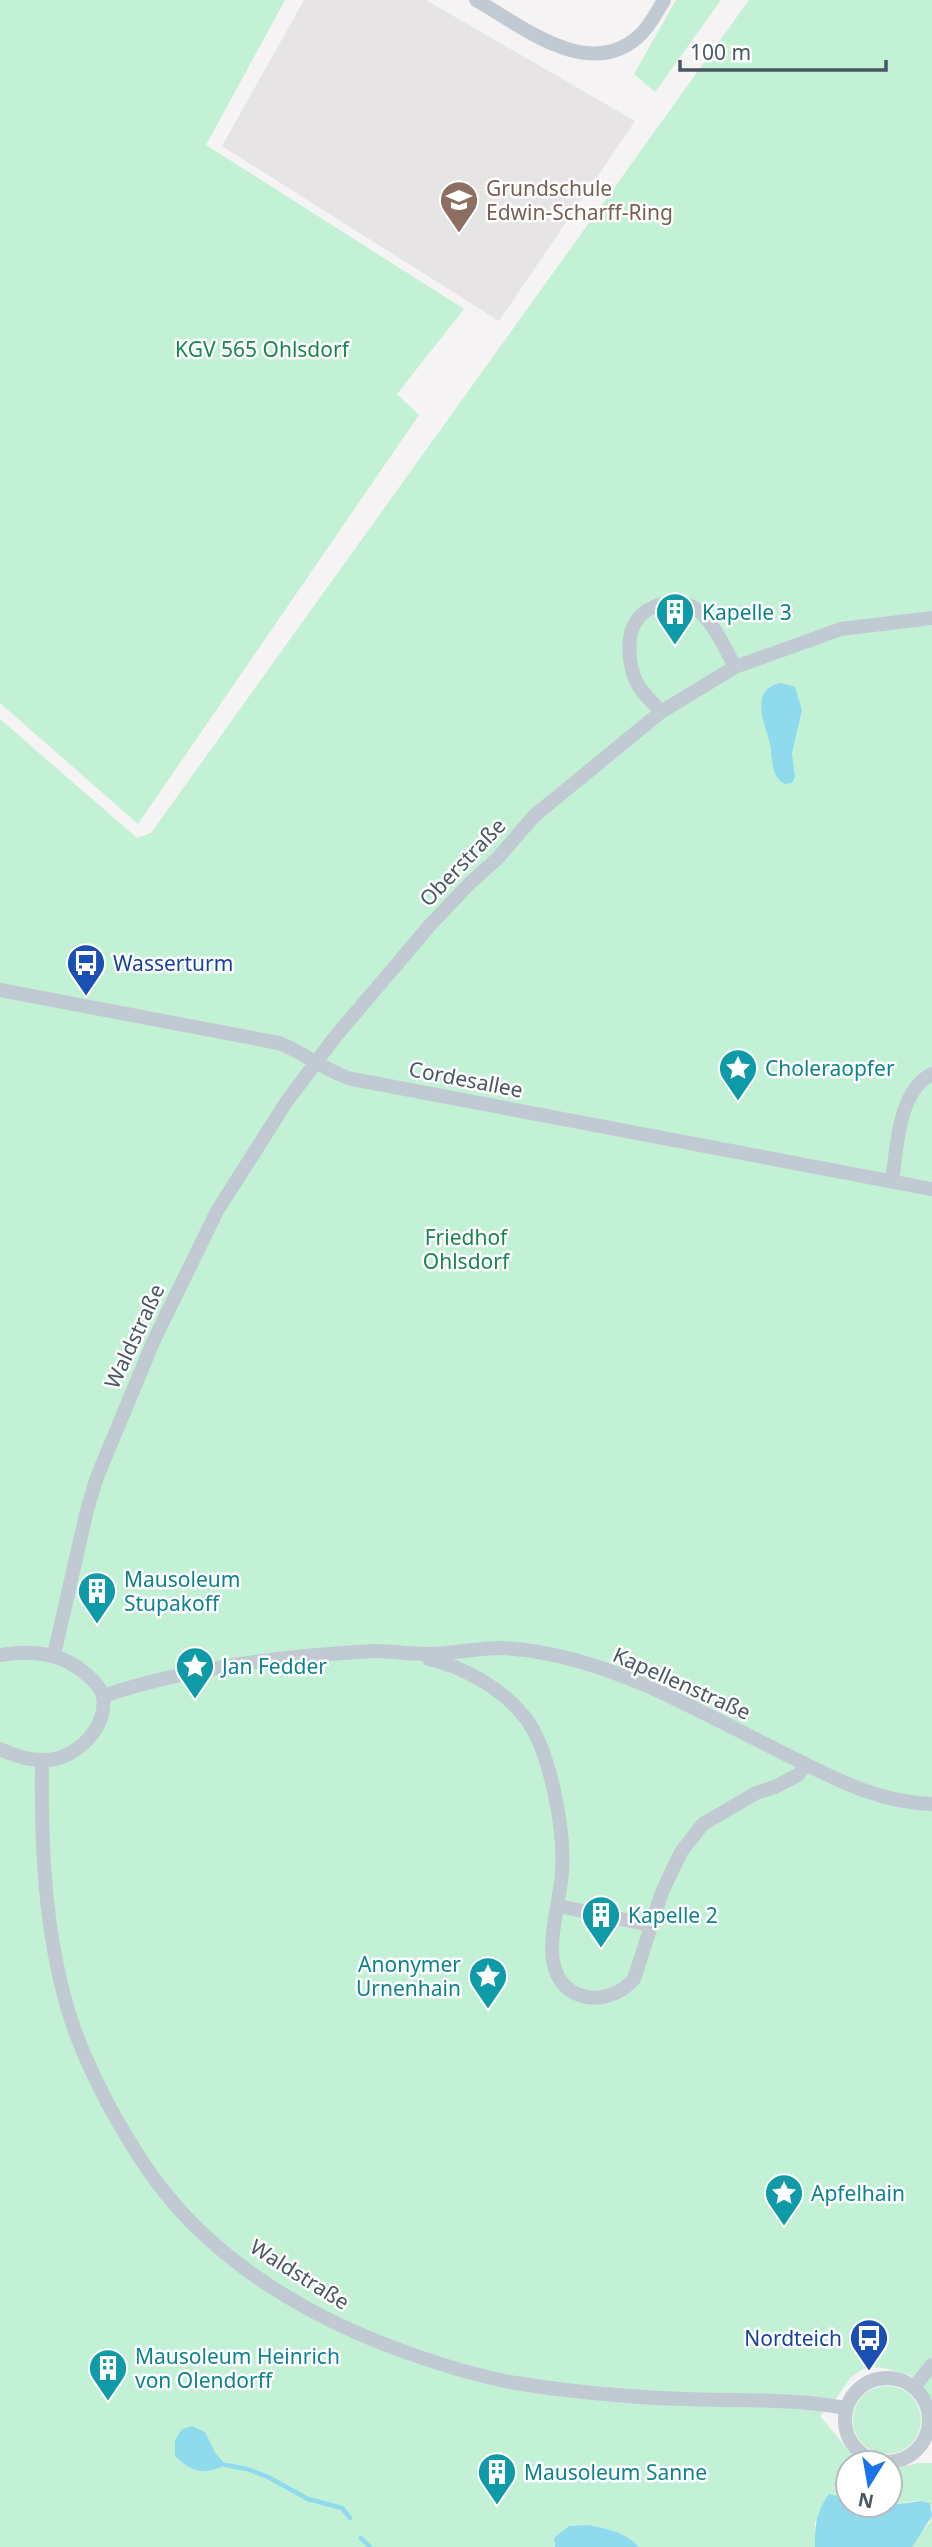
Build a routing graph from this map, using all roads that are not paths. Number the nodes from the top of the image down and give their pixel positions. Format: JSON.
{"nodes":[{"id":1,"x":476,"y":0,"type":"edge"},
{"id":2,"x":664,"y":0,"type":"edge"},
{"id":3,"x":932,"y":618,"type":"edge"},
{"id":4,"x":735,"y":667,"type":"junction"},
{"id":5,"x":662,"y":712,"type":"junction"},
{"id":6,"x":0,"y":990,"type":"edge"},
{"id":7,"x":315,"y":1062,"type":"junction"},
{"id":8,"x":932,"y":1074,"type":"edge"},
{"id":9,"x":892,"y":1181,"type":"junction"},
{"id":10,"x":932,"y":1189,"type":"edge"},
{"id":11,"x":411,"y":1653,"type":"junction"},
{"id":12,"x":0,"y":1655,"type":"edge"},
{"id":13,"x":54,"y":1655,"type":"junction"},
{"id":14,"x":103,"y":1696,"type":"junction"},
{"id":15,"x":0,"y":1749,"type":"edge"},
{"id":16,"x":42,"y":1760,"type":"junction"},
{"id":17,"x":806,"y":1765,"type":"junction"},
{"id":18,"x":932,"y":1804,"type":"edge"},
{"id":19,"x":559,"y":1906,"type":"junction"},
{"id":20,"x":650,"y":1925,"type":"junction"},
{"id":21,"x":932,"y":2365,"type":"edge"},
{"id":22,"x":914,"y":2387,"type":"junction"},
{"id":23,"x":846,"y":2408,"type":"junction"},
{"id":24,"x":928,"y":2444,"type":"edge"}],
"edges":[{"from":1,"to":2,"type":"street"},
{"from":3,"to":4,"type":"street","name":"Oberstraße"},
{"from":4,"to":5,"type":"street","name":"Oberstraße"},
{"from":4,"to":5,"type":"street"},
{"from":5,"to":7,"type":"street","name":"Oberstraße"},
{"from":6,"to":7,"type":"street","name":"Cordesallee"},
{"from":7,"to":9,"type":"street","name":"Cordesallee"},
{"from":7,"to":13,"type":"street","name":"Waldstraße"},
{"from":8,"to":9,"type":"street"},
{"from":9,"to":10,"type":"street","name":"Cordesallee"},
{"from":11,"to":14,"type":"street","name":"Kapellenstraße"},
{"from":11,"to":17,"type":"street","name":"Kapellenstraße"},
{"from":11,"to":19,"type":"street","name":"Kapellenstraße"},
{"from":12,"to":13,"type":"street"},
{"from":13,"to":14,"type":"street"},
{"from":14,"to":16,"type":"street"},
{"from":15,"to":16,"type":"street"},
{"from":16,"to":23,"type":"street","name":"Waldstraße"},
{"from":17,"to":18,"type":"street","name":"Kapellenstraße"},
{"from":17,"to":20,"type":"street","name":"Kapellenstraße"},
{"from":19,"to":20,"type":"street"},
{"from":19,"to":20,"type":"street","name":"Kapellenstraße"},
{"from":21,"to":22,"type":"street"},
{"from":22,"to":23,"type":"street"},
{"from":22,"to":24,"type":"street"},
{"from":23,"to":24,"type":"street"}]}
